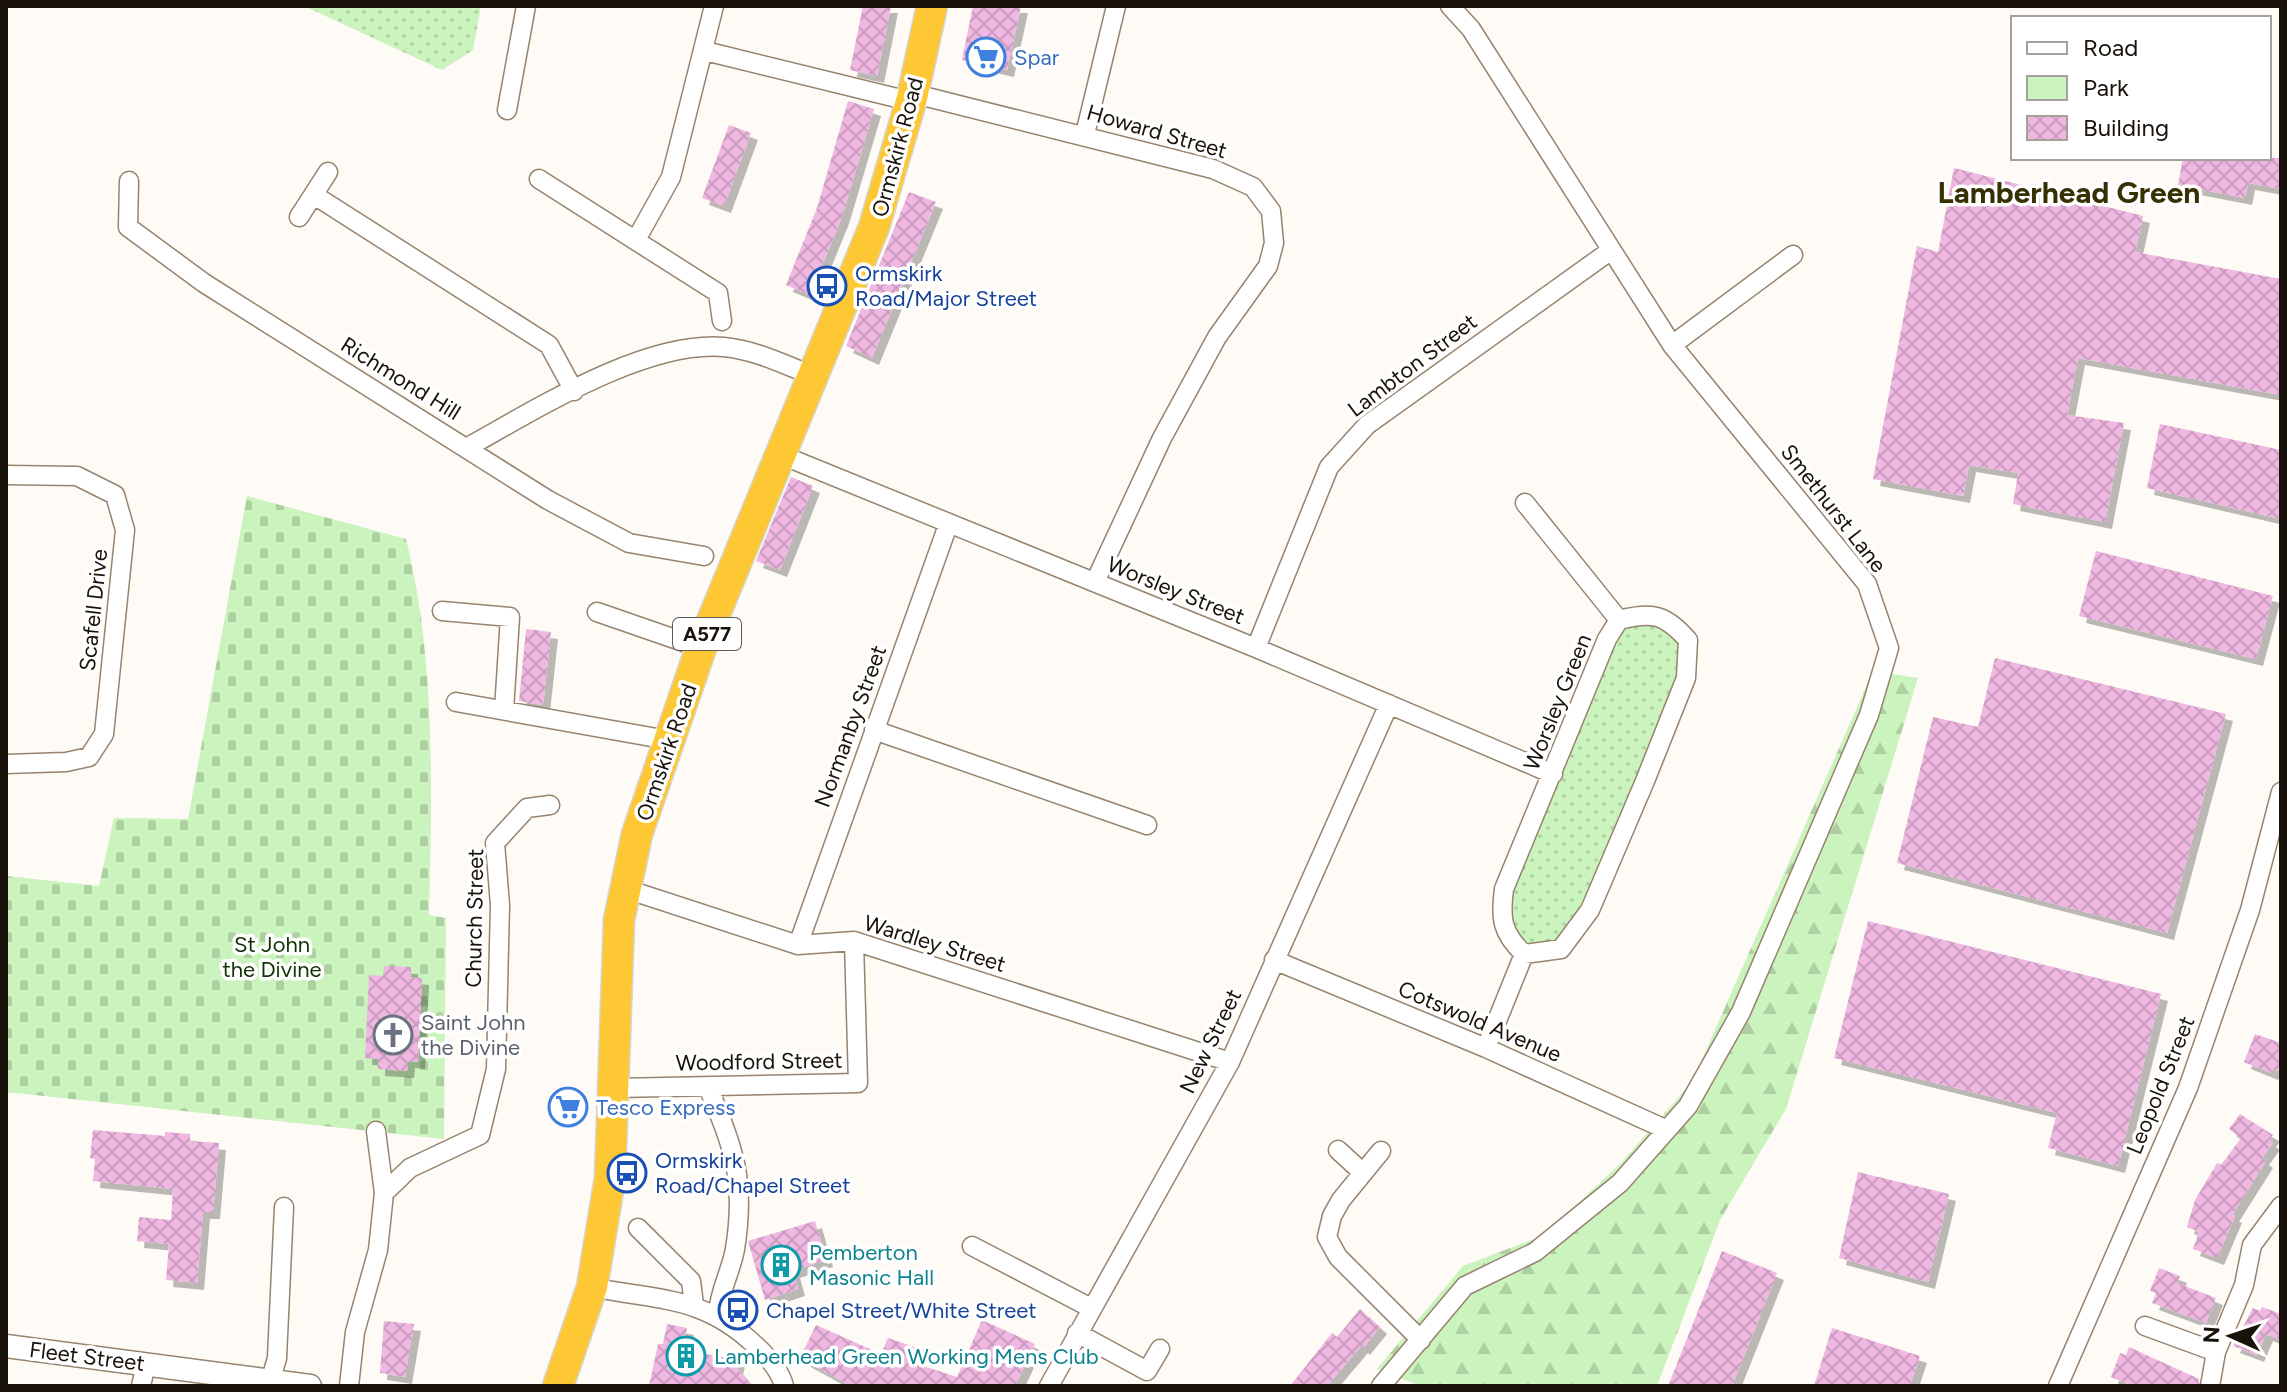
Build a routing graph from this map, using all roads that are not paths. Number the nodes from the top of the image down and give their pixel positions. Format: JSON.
{"nodes":[{"id":1,"x":526,"y":6,"type":"edge"},
{"id":2,"x":714,"y":6,"type":"edge"},
{"id":3,"x":932,"y":6,"type":"edge"},
{"id":4,"x":1116,"y":6,"type":"edge"},
{"id":5,"x":1450,"y":6,"type":"edge"},
{"id":6,"x":705,"y":51,"type":"junction"},
{"id":7,"x":912,"y":98,"type":"junction"},
{"id":8,"x":507,"y":110,"type":"dead end"},
{"id":9,"x":1085,"y":134,"type":"junction"},
{"id":10,"x":328,"y":172,"type":"dead end"},
{"id":11,"x":539,"y":179,"type":"dead end"},
{"id":12,"x":129,"y":181,"type":"dead end"},
{"id":13,"x":314,"y":195,"type":"junction"},
{"id":14,"x":299,"y":217,"type":"dead end"},
{"id":15,"x":637,"y":238,"type":"junction"},
{"id":16,"x":1610,"y":251,"type":"junction"},
{"id":17,"x":1793,"y":255,"type":"dead end"},
{"id":18,"x":722,"y":321,"type":"dead end"},
{"id":19,"x":1672,"y":345,"type":"junction"},
{"id":20,"x":811,"y":375,"type":"junction"},
{"id":21,"x":574,"y":391,"type":"junction"},
{"id":22,"x":466,"y":448,"type":"junction"},
{"id":23,"x":779,"y":454,"type":"junction"},
{"id":24,"x":6,"y":475,"type":"edge"},
{"id":25,"x":1525,"y":503,"type":"dead end"},
{"id":26,"x":948,"y":525,"type":"junction"},
{"id":27,"x":704,"y":556,"type":"dead end"},
{"id":28,"x":1095,"y":582,"type":"junction"},
{"id":29,"x":442,"y":611,"type":"dead end"},
{"id":30,"x":597,"y":612,"type":"dead end"},
{"id":31,"x":1619,"y":620,"type":"junction"},
{"id":32,"x":701,"y":648,"type":"junction"},
{"id":33,"x":1256,"y":648,"type":"junction"},
{"id":34,"x":456,"y":702,"type":"dead end"},
{"id":35,"x":1389,"y":704,"type":"junction"},
{"id":36,"x":504,"y":710,"type":"junction"},
{"id":37,"x":874,"y":730,"type":"junction"},
{"id":38,"x":668,"y":740,"type":"junction"},
{"id":39,"x":6,"y":764,"type":"edge"},
{"id":40,"x":1553,"y":774,"type":"junction"},
{"id":41,"x":2281,"y":792,"type":"edge"},
{"id":42,"x":550,"y":805,"type":"dead end"},
{"id":43,"x":1147,"y":825,"type":"dead end"},
{"id":44,"x":623,"y":888,"type":"junction"},
{"id":45,"x":854,"y":941,"type":"junction"},
{"id":46,"x":798,"y":945,"type":"junction"},
{"id":47,"x":1524,"y":954,"type":"junction"},
{"id":48,"x":1274,"y":960,"type":"junction"},
{"id":49,"x":1486,"y":1048,"type":"junction"},
{"id":50,"x":1230,"y":1062,"type":"junction"},
{"id":51,"x":708,"y":1087,"type":"junction"},
{"id":52,"x":616,"y":1088,"type":"junction"},
{"id":53,"x":1665,"y":1129,"type":"junction"},
{"id":54,"x":376,"y":1131,"type":"dead end"},
{"id":55,"x":1338,"y":1150,"type":"dead end"},
{"id":56,"x":1381,"y":1151,"type":"dead end"},
{"id":57,"x":1363,"y":1173,"type":"junction"},
{"id":58,"x":384,"y":1193,"type":"junction"},
{"id":59,"x":2281,"y":1206,"type":"edge"},
{"id":60,"x":284,"y":1207,"type":"dead end"},
{"id":61,"x":638,"y":1228,"type":"dead end"},
{"id":62,"x":972,"y":1246,"type":"dead end"},
{"id":63,"x":592,"y":1287,"type":"junction"},
{"id":64,"x":694,"y":1305,"type":"junction"},
{"id":65,"x":1091,"y":1308,"type":"junction"},
{"id":66,"x":718,"y":1314,"type":"junction"},
{"id":67,"x":2145,"y":1326,"type":"dead end"},
{"id":68,"x":1077,"y":1333,"type":"junction"},
{"id":69,"x":1421,"y":1340,"type":"junction"},
{"id":70,"x":6,"y":1346,"type":"edge"},
{"id":71,"x":1160,"y":1349,"type":"dead end"},
{"id":72,"x":2216,"y":1352,"type":"junction"},
{"id":73,"x":144,"y":1375,"type":"edge"},
{"id":74,"x":270,"y":1383,"type":"edge"},
{"id":75,"x":310,"y":1386,"type":"edge"},
{"id":76,"x":349,"y":1386,"type":"edge"},
{"id":77,"x":558,"y":1386,"type":"edge"},
{"id":78,"x":784,"y":1386,"type":"edge"},
{"id":79,"x":1049,"y":1386,"type":"edge"},
{"id":80,"x":1381,"y":1386,"type":"edge"},
{"id":81,"x":2058,"y":1386,"type":"edge"},
{"id":82,"x":2210,"y":1386,"type":"edge"}],
"edges":[{"from":1,"to":8,"type":"street"},
{"from":2,"to":6,"type":"street"},
{"from":3,"to":7,"type":"highway","name":"Ormskirk Road","number":"A577"},
{"from":4,"to":9,"type":"street"},
{"from":5,"to":16,"type":"street","name":"Smethurst Lane"},
{"from":6,"to":7,"type":"street","name":"Howard Street"},
{"from":6,"to":15,"type":"street"},
{"from":7,"to":9,"type":"street","name":"Howard Street"},
{"from":7,"to":20,"type":"highway","name":"Ormskirk Road","number":"A577"},
{"from":9,"to":28,"type":"street","name":"Howard Street"},
{"from":10,"to":13,"type":"street"},
{"from":11,"to":15,"type":"street"},
{"from":12,"to":22,"type":"street","name":"Richmond Hill"},
{"from":13,"to":14,"type":"street"},
{"from":13,"to":21,"type":"street"},
{"from":15,"to":18,"type":"street"},
{"from":16,"to":19,"type":"street","name":"Smethurst Lane"},
{"from":16,"to":33,"type":"street","name":"Lambton Street"},
{"from":17,"to":19,"type":"street"},
{"from":19,"to":53,"type":"street","name":"Smethurst Lane"},
{"from":20,"to":21,"type":"street"},
{"from":20,"to":23,"type":"highway","name":"Ormskirk Road","number":"A577"},
{"from":21,"to":22,"type":"street"},
{"from":22,"to":27,"type":"street","name":"Richmond Hill"},
{"from":23,"to":26,"type":"street","name":"Worsley Street"},
{"from":23,"to":32,"type":"highway","name":"Ormskirk Road","number":"A577"},
{"from":24,"to":39,"type":"street","name":"Scafell Drive"},
{"from":25,"to":31,"type":"street"},
{"from":26,"to":28,"type":"street","name":"Worsley Street"},
{"from":26,"to":37,"type":"street","name":"Normanby Street"},
{"from":28,"to":33,"type":"street","name":"Worsley Street"},
{"from":29,"to":36,"type":"street"},
{"from":30,"to":32,"type":"street"},
{"from":31,"to":40,"type":"street","name":"Worsley Green"},
{"from":31,"to":47,"type":"street","name":"Worsley Green"},
{"from":32,"to":38,"type":"highway","name":"Ormskirk Road","number":"A577"},
{"from":33,"to":35,"type":"street","name":"Worsley Street"},
{"from":34,"to":36,"type":"street"},
{"from":35,"to":40,"type":"street","name":"Worsley Street"},
{"from":35,"to":48,"type":"street","name":"New Street"},
{"from":36,"to":38,"type":"street"},
{"from":37,"to":43,"type":"street"},
{"from":37,"to":46,"type":"street","name":"Normanby Street"},
{"from":38,"to":44,"type":"highway","name":"Ormskirk Road","number":"A577"},
{"from":40,"to":47,"type":"street","name":"Worsley Green"},
{"from":41,"to":81,"type":"street","name":"Leopold Street"},
{"from":42,"to":58,"type":"street","name":"Church Street"},
{"from":44,"to":46,"type":"street","name":"Wardley Street"},
{"from":44,"to":52,"type":"highway","name":"Ormskirk Road","number":"A577"},
{"from":45,"to":46,"type":"street","name":"Wardley Street"},
{"from":45,"to":50,"type":"street","name":"Wardley Street"},
{"from":45,"to":51,"type":"street","name":"Woodford Street"},
{"from":47,"to":49,"type":"street"},
{"from":48,"to":49,"type":"street","name":"Cotswold Avenue"},
{"from":48,"to":50,"type":"street","name":"New Street"},
{"from":49,"to":53,"type":"street","name":"Cotswold Avenue"},
{"from":50,"to":65,"type":"street","name":"New Street"},
{"from":51,"to":52,"type":"street","name":"Woodford Street"},
{"from":51,"to":66,"type":"street"},
{"from":52,"to":63,"type":"highway","name":"Ormskirk Road","number":"A577"},
{"from":53,"to":69,"type":"street","name":"Smethurst Lane"},
{"from":54,"to":58,"type":"street"},
{"from":55,"to":57,"type":"street"},
{"from":56,"to":57,"type":"street"},
{"from":57,"to":69,"type":"street"},
{"from":58,"to":76,"type":"street"},
{"from":59,"to":72,"type":"street"},
{"from":60,"to":74,"type":"street"},
{"from":61,"to":64,"type":"street"},
{"from":62,"to":65,"type":"street"},
{"from":63,"to":64,"type":"street"},
{"from":63,"to":77,"type":"highway","name":"Ormskirk Road","number":"A577"},
{"from":64,"to":66,"type":"street"},
{"from":65,"to":68,"type":"street","name":"New Street"},
{"from":66,"to":78,"type":"street"},
{"from":67,"to":72,"type":"street"},
{"from":68,"to":71,"type":"street"},
{"from":68,"to":79,"type":"street","name":"New Street"},
{"from":69,"to":80,"type":"street","name":"Smethurst Lane"},
{"from":70,"to":73,"type":"street","name":"Fleet Street"},
{"from":72,"to":82,"type":"street"},
{"from":73,"to":74,"type":"street","name":"Fleet Street"},
{"from":74,"to":75,"type":"street","name":"Fleet Street"}]}
